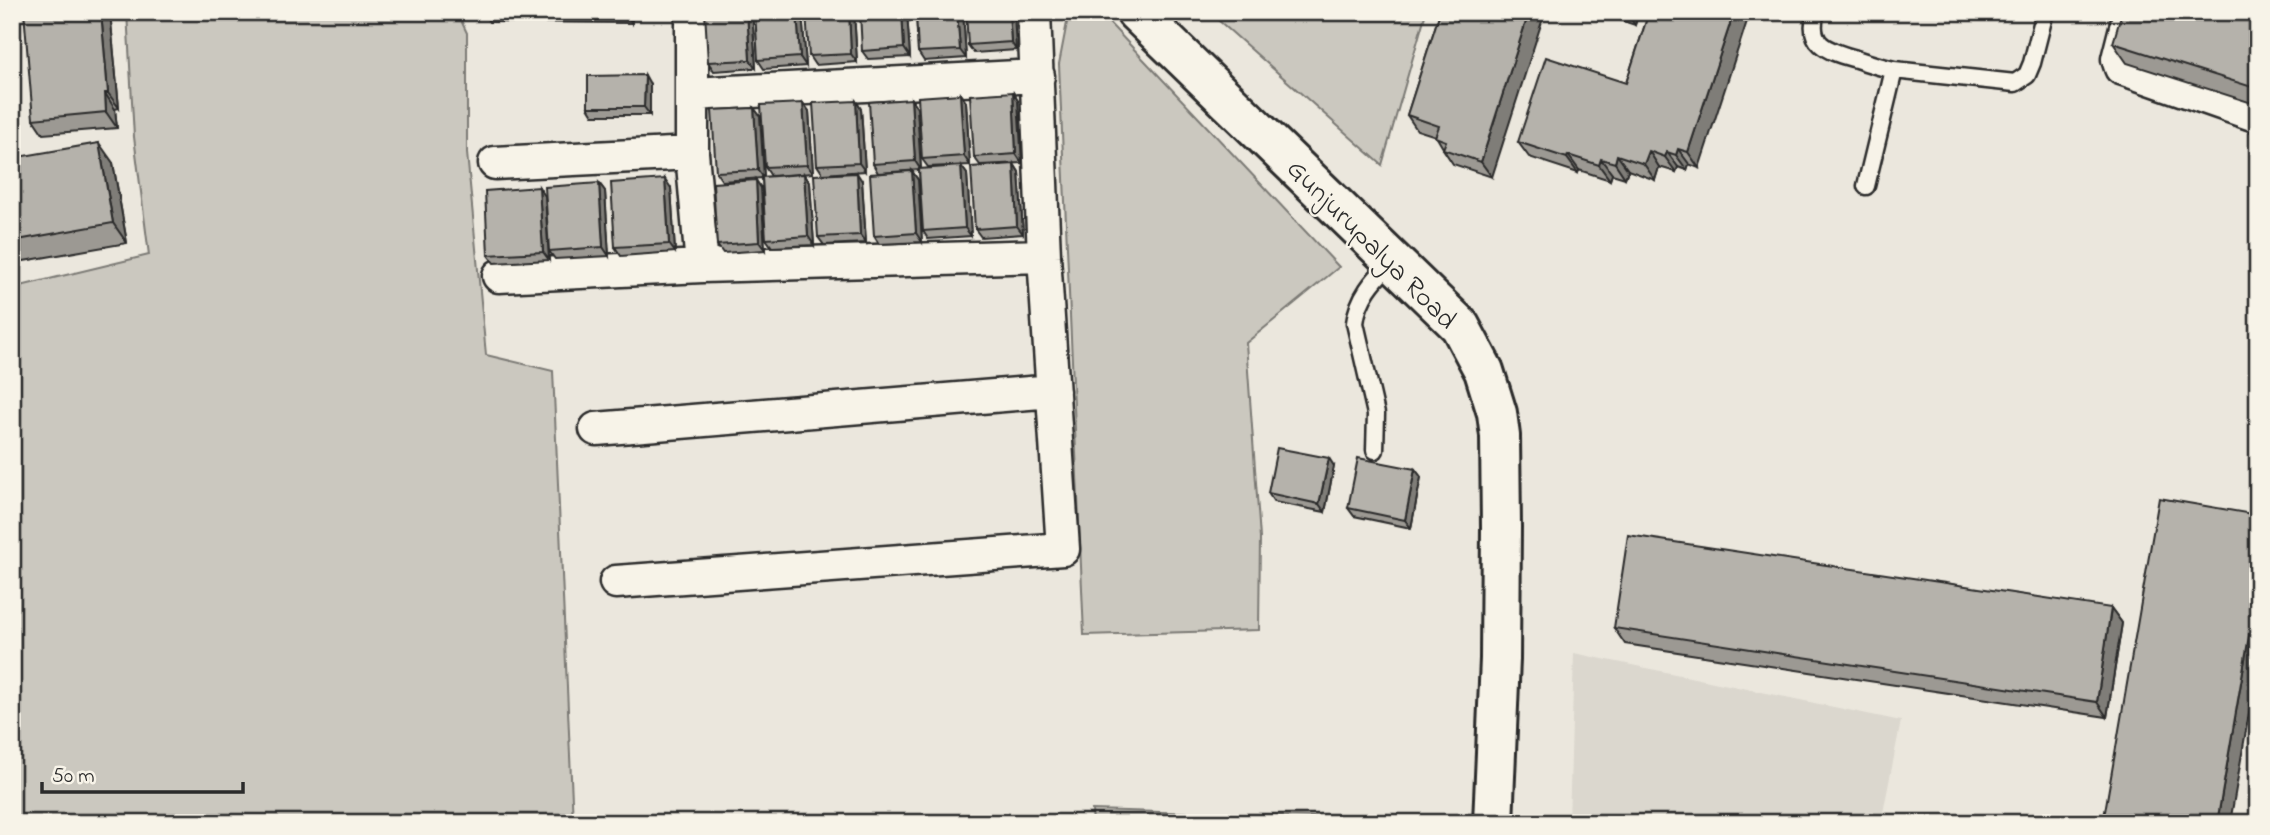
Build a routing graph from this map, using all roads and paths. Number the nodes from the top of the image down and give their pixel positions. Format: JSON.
{"nodes":[{"id":1,"x":692,"y":12,"type":"edge"},
{"id":2,"x":1034,"y":12,"type":"edge"},
{"id":3,"x":1136,"y":12,"type":"edge"},
{"id":4,"x":1816,"y":12,"type":"edge"},
{"id":5,"x":2045,"y":12,"type":"edge"},
{"id":6,"x":2130,"y":12,"type":"edge"},
{"id":7,"x":1894,"y":71,"type":"junction"},
{"id":8,"x":1038,"y":76,"type":"junction"},
{"id":9,"x":693,"y":94,"type":"junction"},
{"id":10,"x":2258,"y":116,"type":"edge"},
{"id":11,"x":692,"y":153,"type":"junction"},
{"id":12,"x":495,"y":163,"type":"dead end"},
{"id":13,"x":1866,"y":186,"type":"dead end"},
{"id":14,"x":1044,"y":256,"type":"junction"},
{"id":15,"x":1393,"y":260,"type":"junction"},
{"id":16,"x":702,"y":266,"type":"junction"},
{"id":17,"x":499,"y":276,"type":"dead end"},
{"id":18,"x":1053,"y":391,"type":"junction"},
{"id":19,"x":596,"y":429,"type":"dead end"},
{"id":20,"x":1375,"y":450,"type":"dead end"},
{"id":21,"x":616,"y":582,"type":"dead end"},
{"id":22,"x":1493,"y":823,"type":"edge"}],
"edges":[{"from":1,"to":9,"type":"street"},
{"from":2,"to":8,"type":"street"},
{"from":3,"to":15,"type":"street","name":"Gunjurupalya Road"},
{"from":4,"to":7,"type":"lane"},
{"from":5,"to":7,"type":"lane"},
{"from":6,"to":10,"type":"street"},
{"from":7,"to":13,"type":"lane"},
{"from":8,"to":9,"type":"street"},
{"from":8,"to":14,"type":"street"},
{"from":9,"to":11,"type":"street"},
{"from":11,"to":12,"type":"street"},
{"from":11,"to":16,"type":"street"},
{"from":14,"to":16,"type":"street"},
{"from":14,"to":18,"type":"street"},
{"from":15,"to":20,"type":"lane"},
{"from":15,"to":22,"type":"street","name":"Gunjurupalya Road"},
{"from":16,"to":17,"type":"street"},
{"from":18,"to":19,"type":"street"},
{"from":18,"to":21,"type":"street"}]}
